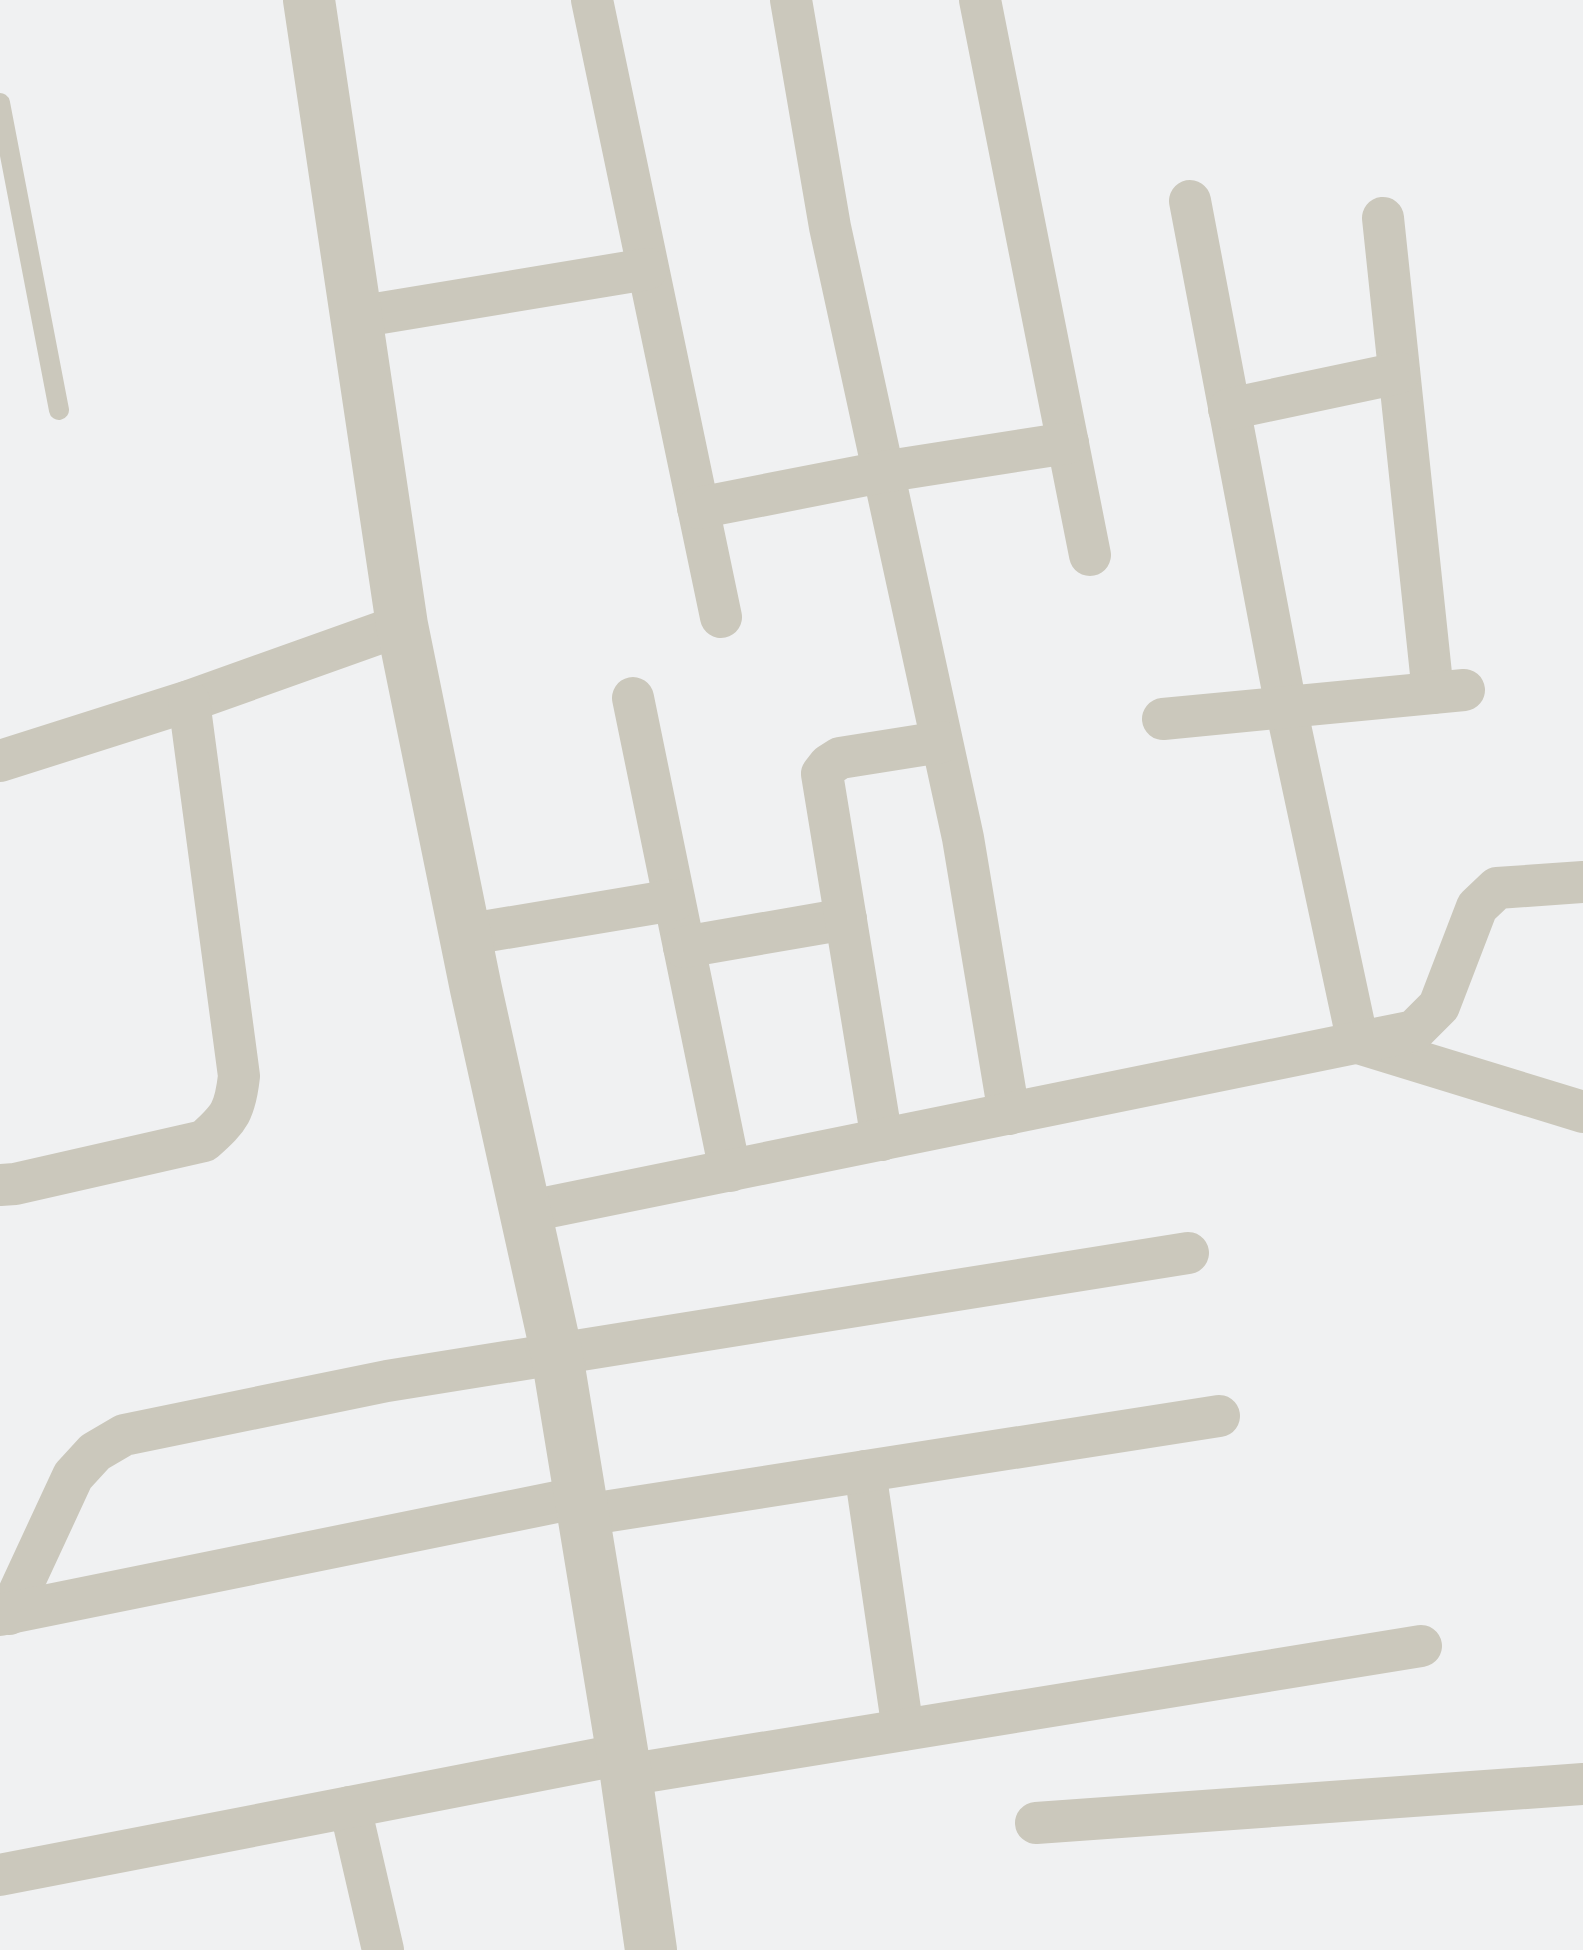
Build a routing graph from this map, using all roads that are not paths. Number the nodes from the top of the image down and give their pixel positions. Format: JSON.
{"nodes":[{"id":1,"x":309,"y":0,"type":"edge"},
{"id":2,"x":592,"y":0,"type":"edge"},
{"id":3,"x":791,"y":0,"type":"edge"},
{"id":4,"x":980,"y":0,"type":"edge"},
{"id":5,"x":0,"y":103,"type":"edge"},
{"id":6,"x":1190,"y":201,"type":"dead end"},
{"id":7,"x":1383,"y":218,"type":"dead end"},
{"id":8,"x":647,"y":269,"type":"junction"},
{"id":9,"x":356,"y":317,"type":"junction"},
{"id":10,"x":1399,"y":373,"type":"junction"},
{"id":11,"x":1229,"y":409,"type":"junction"},
{"id":12,"x":59,"y":410,"type":"dead end"},
{"id":13,"x":1068,"y":444,"type":"junction"},
{"id":14,"x":882,"y":472,"type":"junction"},
{"id":15,"x":698,"y":508,"type":"junction"},
{"id":16,"x":1090,"y":555,"type":"dead end"},
{"id":17,"x":721,"y":617,"type":"dead end"},
{"id":18,"x":402,"y":625,"type":"junction"},
{"id":19,"x":633,"y":698,"type":"dead end"},
{"id":20,"x":188,"y":701,"type":"junction"},
{"id":21,"x":1286,"y":707,"type":"junction"},
{"id":22,"x":1163,"y":719,"type":"dead end"},
{"id":23,"x":941,"y":742,"type":"junction"},
{"id":24,"x":0,"y":761,"type":"edge"},
{"id":25,"x":1583,"y":882,"type":"edge"},
{"id":26,"x":674,"y":900,"type":"junction"},
{"id":27,"x":846,"y":920,"type":"junction"},
{"id":28,"x":464,"y":935,"type":"junction"},
{"id":29,"x":684,"y":947,"type":"junction"},
{"id":30,"x":1358,"y":1043,"type":"junction"},
{"id":31,"x":1583,"y":1112,"type":"edge"},
{"id":32,"x":1009,"y":1114,"type":"junction"},
{"id":33,"x":882,"y":1140,"type":"junction"},
{"id":34,"x":730,"y":1171,"type":"junction"},
{"id":35,"x":0,"y":1184,"type":"edge"},
{"id":36,"x":525,"y":1212,"type":"junction"},
{"id":37,"x":1188,"y":1252,"type":"dead end"},
{"id":38,"x":557,"y":1355,"type":"junction"},
{"id":39,"x":1218,"y":1416,"type":"dead end"},
{"id":40,"x":864,"y":1471,"type":"junction"},
{"id":41,"x":582,"y":1506,"type":"junction"},
{"id":42,"x":5,"y":1614,"type":"edge"},
{"id":43,"x":1421,"y":1646,"type":"dead end"},
{"id":44,"x":903,"y":1730,"type":"junction"},
{"id":45,"x":624,"y":1765,"type":"junction"},
{"id":46,"x":1583,"y":1784,"type":"edge"},
{"id":47,"x":350,"y":1807,"type":"junction"},
{"id":48,"x":1036,"y":1823,"type":"dead end"},
{"id":49,"x":0,"y":1875,"type":"edge"},
{"id":50,"x":383,"y":1950,"type":"edge"},
{"id":51,"x":651,"y":1950,"type":"edge"}],
"edges":[{"from":1,"to":9,"type":"street"},
{"from":2,"to":8,"type":"street"},
{"from":3,"to":14,"type":"street"},
{"from":4,"to":13,"type":"street"},
{"from":5,"to":12,"type":"lane"},
{"from":6,"to":11,"type":"street"},
{"from":7,"to":10,"type":"street"},
{"from":8,"to":9,"type":"street"},
{"from":8,"to":15,"type":"street"},
{"from":9,"to":18,"type":"street"},
{"from":10,"to":11,"type":"street"},
{"from":10,"to":21,"type":"street"},
{"from":11,"to":21,"type":"street"},
{"from":13,"to":14,"type":"street"},
{"from":13,"to":16,"type":"street"},
{"from":14,"to":15,"type":"street"},
{"from":14,"to":23,"type":"street"},
{"from":15,"to":17,"type":"street"},
{"from":18,"to":20,"type":"street"},
{"from":18,"to":28,"type":"street"},
{"from":19,"to":26,"type":"street"},
{"from":20,"to":24,"type":"street"},
{"from":20,"to":35,"type":"street"},
{"from":21,"to":22,"type":"street"},
{"from":21,"to":30,"type":"street"},
{"from":23,"to":27,"type":"street"},
{"from":23,"to":32,"type":"street"},
{"from":25,"to":30,"type":"street"},
{"from":26,"to":28,"type":"street"},
{"from":26,"to":29,"type":"street"},
{"from":27,"to":29,"type":"street"},
{"from":27,"to":33,"type":"street"},
{"from":28,"to":36,"type":"street"},
{"from":29,"to":34,"type":"street"},
{"from":30,"to":31,"type":"street"},
{"from":30,"to":32,"type":"street"},
{"from":32,"to":33,"type":"street"},
{"from":33,"to":34,"type":"street"},
{"from":34,"to":36,"type":"street"},
{"from":36,"to":38,"type":"street"},
{"from":37,"to":38,"type":"street"},
{"from":38,"to":41,"type":"street"},
{"from":38,"to":42,"type":"street"},
{"from":39,"to":40,"type":"street"},
{"from":40,"to":41,"type":"street"},
{"from":40,"to":44,"type":"street"},
{"from":41,"to":42,"type":"street"},
{"from":41,"to":45,"type":"street"},
{"from":43,"to":44,"type":"street"},
{"from":44,"to":45,"type":"street"},
{"from":45,"to":47,"type":"street"},
{"from":45,"to":51,"type":"street"},
{"from":46,"to":48,"type":"street"},
{"from":47,"to":49,"type":"street"},
{"from":47,"to":50,"type":"street"}]}
